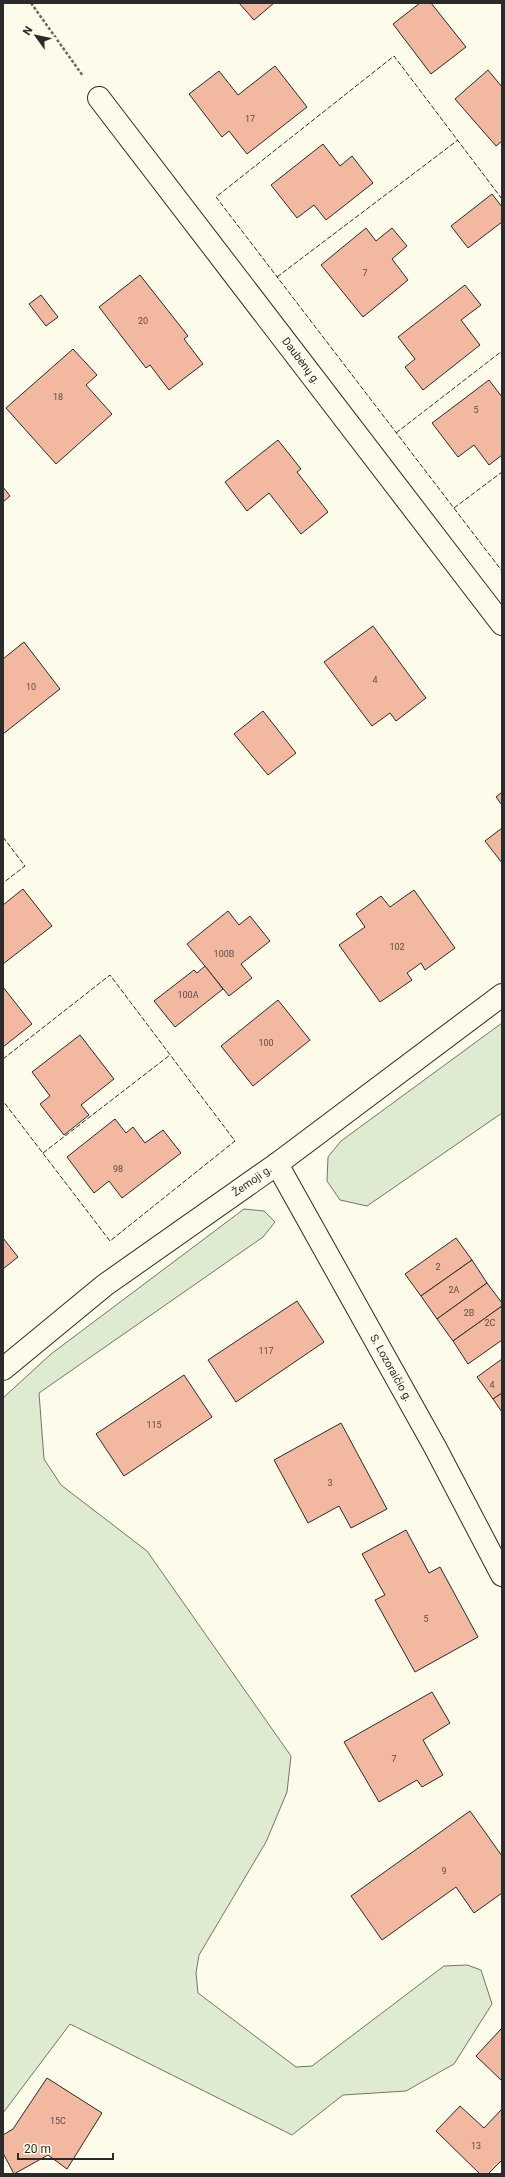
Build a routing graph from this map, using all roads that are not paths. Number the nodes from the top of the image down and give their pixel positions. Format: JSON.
{"nodes":[{"id":1,"x":99,"y":98,"type":"road end"},
{"id":2,"x":502,"y":624,"type":"edge"},
{"id":3,"x":502,"y":995,"type":"edge"},
{"id":4,"x":277,"y":1164,"type":"junction"},
{"id":5,"x":3,"y":1369,"type":"edge"},
{"id":6,"x":502,"y":1575,"type":"edge"}],
"edges":[{"from":1,"to":2,"type":"street","name":"Daubėnų g."},
{"from":3,"to":4,"type":"street","name":"Žemoji g."},
{"from":4,"to":5,"type":"street","name":"Žemoji g."},
{"from":4,"to":6,"type":"street","name":"S. Lozoraičio g."}]}
